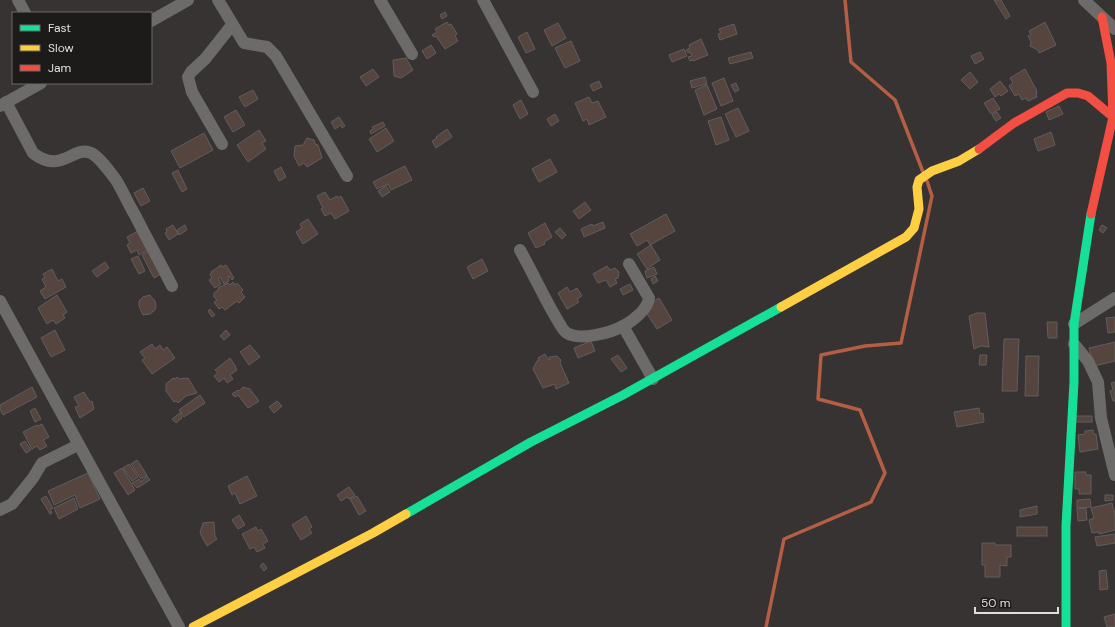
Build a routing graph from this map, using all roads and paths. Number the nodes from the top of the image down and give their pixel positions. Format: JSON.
{"nodes":[{"id":1,"x":18,"y":0,"type":"edge"},
{"id":2,"x":188,"y":0,"type":"edge"},
{"id":3,"x":218,"y":0,"type":"edge"},
{"id":4,"x":380,"y":0,"type":"edge"},
{"id":5,"x":483,"y":0,"type":"edge"},
{"id":6,"x":1084,"y":0,"type":"edge"},
{"id":7,"x":24,"y":12,"type":"edge"},
{"id":8,"x":1102,"y":17,"type":"junction"},
{"id":9,"x":152,"y":20,"type":"edge"},
{"id":10,"x":232,"y":25,"type":"junction"},
{"id":11,"x":1115,"y":29,"type":"edge"},
{"id":12,"x":412,"y":54,"type":"dead end"},
{"id":13,"x":39,"y":84,"type":"edge"},
{"id":14,"x":533,"y":92,"type":"dead end"},
{"id":15,"x":3,"y":104,"type":"edge"},
{"id":16,"x":1113,"y":117,"type":"junction"},
{"id":17,"x":222,"y":144,"type":"dead end"},
{"id":18,"x":347,"y":176,"type":"dead end"},
{"id":19,"x":520,"y":250,"type":"dead end"},
{"id":20,"x":629,"y":264,"type":"dead end"},
{"id":21,"x":172,"y":286,"type":"dead end"},
{"id":22,"x":1115,"y":298,"type":"edge"},
{"id":23,"x":0,"y":301,"type":"edge"},
{"id":24,"x":1074,"y":324,"type":"junction"},
{"id":25,"x":623,"y":326,"type":"junction"},
{"id":26,"x":1074,"y":344,"type":"junction"},
{"id":27,"x":653,"y":379,"type":"junction"},
{"id":28,"x":78,"y":445,"type":"junction"},
{"id":29,"x":1115,"y":475,"type":"edge"},
{"id":30,"x":0,"y":510,"type":"edge"},
{"id":31,"x":179,"y":627,"type":"edge"},
{"id":32,"x":193,"y":627,"type":"edge"},
{"id":33,"x":1066,"y":627,"type":"edge"}],
"edges":[{"from":1,"to":7,"type":"street"},
{"from":2,"to":9,"type":"street"},
{"from":3,"to":10,"type":"street"},
{"from":4,"to":12,"type":"street"},
{"from":5,"to":14,"type":"street"},
{"from":6,"to":8,"type":"street"},
{"from":8,"to":11,"type":"street"},
{"from":8,"to":16,"type":"street"},
{"from":10,"to":17,"type":"street"},
{"from":10,"to":18,"type":"street"},
{"from":13,"to":15,"type":"street"},
{"from":15,"to":21,"type":"street"},
{"from":16,"to":24,"type":"street"},
{"from":16,"to":27,"type":"street"},
{"from":19,"to":25,"type":"street"},
{"from":20,"to":25,"type":"street"},
{"from":22,"to":24,"type":"street"},
{"from":23,"to":28,"type":"street"},
{"from":24,"to":26,"type":"street"},
{"from":25,"to":27,"type":"street"},
{"from":26,"to":29,"type":"street"},
{"from":26,"to":33,"type":"street"},
{"from":27,"to":32,"type":"street"},
{"from":28,"to":30,"type":"street"},
{"from":28,"to":31,"type":"street"}]}
